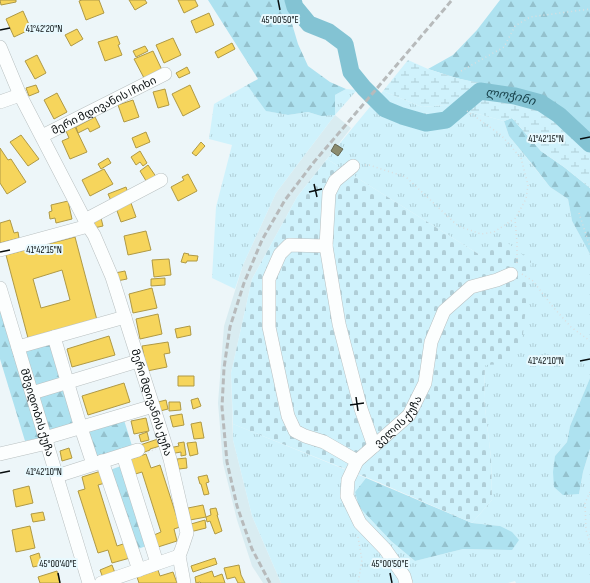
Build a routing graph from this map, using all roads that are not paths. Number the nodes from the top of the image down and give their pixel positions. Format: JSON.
{"nodes":[{"id":1,"x":0,"y":47,"type":"edge"},
{"id":2,"x":166,"y":74,"type":"dead end"},
{"id":3,"x":20,"y":95,"type":"junction"},
{"id":4,"x":0,"y":102,"type":"edge"},
{"id":5,"x":42,"y":136,"type":"junction"},
{"id":6,"x":353,"y":166,"type":"road end"},
{"id":7,"x":161,"y":180,"type":"dead end"},
{"id":8,"x":87,"y":223,"type":"junction"},
{"id":9,"x":326,"y":246,"type":"junction"},
{"id":10,"x":0,"y":250,"type":"edge"},
{"id":11,"x":511,"y":274,"type":"road end"},
{"id":12,"x":0,"y":288,"type":"edge"},
{"id":13,"x":125,"y":317,"type":"junction"},
{"id":14,"x":54,"y":337,"type":"junction"},
{"id":15,"x":18,"y":347,"type":"junction"},
{"id":16,"x":138,"y":361,"type":"junction"},
{"id":17,"x":67,"y":382,"type":"junction"},
{"id":18,"x":32,"y":392,"type":"junction"},
{"id":19,"x":153,"y":406,"type":"junction"},
{"id":20,"x":81,"y":428,"type":"junction"},
{"id":21,"x":46,"y":440,"type":"junction"},
{"id":22,"x":374,"y":446,"type":"junction"},
{"id":23,"x":138,"y":450,"type":"road end"},
{"id":24,"x":0,"y":454,"type":"edge"},
{"id":25,"x":123,"y":455,"type":"junction"},
{"id":26,"x":357,"y":461,"type":"junction"},
{"id":27,"x":98,"y":463,"type":"junction"},
{"id":28,"x":57,"y":476,"type":"junction"},
{"id":29,"x":179,"y":556,"type":"junction"},
{"id":30,"x":157,"y":563,"type":"junction"},
{"id":31,"x":139,"y":570,"type":"junction"},
{"id":32,"x":186,"y":581,"type":"edge"},
{"id":33,"x":89,"y":583,"type":"edge"},
{"id":34,"x":101,"y":583,"type":"edge"},
{"id":35,"x":406,"y":583,"type":"edge"}],
"edges":[{"from":1,"to":3,"type":"street","name":"მერი მდივანის ქუჩა"},
{"from":2,"to":5,"type":"street","name":"მერი მდივანის I ჩიხი"},
{"from":3,"to":4,"type":"street"},
{"from":3,"to":5,"type":"street","name":"მერი მდივანის ქუჩა"},
{"from":5,"to":8,"type":"street","name":"მერი მდივანის ქუჩა"},
{"from":6,"to":9,"type":"street"},
{"from":7,"to":8,"type":"street"},
{"from":8,"to":10,"type":"street"},
{"from":8,"to":13,"type":"street","name":"მერი მდივანის ქუჩა"},
{"from":9,"to":22,"type":"street"},
{"from":9,"to":26,"type":"street"},
{"from":11,"to":22,"type":"street","name":"ველის ქუჩა"},
{"from":12,"to":15,"type":"street","name":"მშვიდობის ქუჩა"},
{"from":13,"to":14,"type":"street"},
{"from":13,"to":16,"type":"street","name":"მერი მდივანის ქუჩა"},
{"from":14,"to":15,"type":"street"},
{"from":14,"to":17,"type":"street"},
{"from":15,"to":18,"type":"street","name":"მშვიდობის ქუჩა"},
{"from":16,"to":17,"type":"street"},
{"from":16,"to":19,"type":"street","name":"მერი მდივანის ქუჩა"},
{"from":17,"to":18,"type":"street"},
{"from":17,"to":20,"type":"street"},
{"from":18,"to":21,"type":"street","name":"მშვიდობის ქუჩა"},
{"from":19,"to":20,"type":"street"},
{"from":19,"to":29,"type":"street","name":"მერი მდივანის ქუჩა"},
{"from":20,"to":21,"type":"street"},
{"from":20,"to":27,"type":"street"},
{"from":21,"to":24,"type":"street"},
{"from":21,"to":28,"type":"street","name":"მშვიდობის ქუჩა"},
{"from":22,"to":26,"type":"street","name":"ველის ქუჩა"},
{"from":23,"to":25,"type":"street"},
{"from":25,"to":27,"type":"street"},
{"from":25,"to":30,"type":"street"},
{"from":26,"to":35,"type":"street","name":"ველის ქუჩა"},
{"from":27,"to":28,"type":"street"},
{"from":27,"to":31,"type":"street"},
{"from":28,"to":33,"type":"street","name":"მშვიდობის ქუჩა"},
{"from":29,"to":30,"type":"street"},
{"from":29,"to":32,"type":"street"},
{"from":30,"to":31,"type":"street"},
{"from":31,"to":34,"type":"street"}]}
